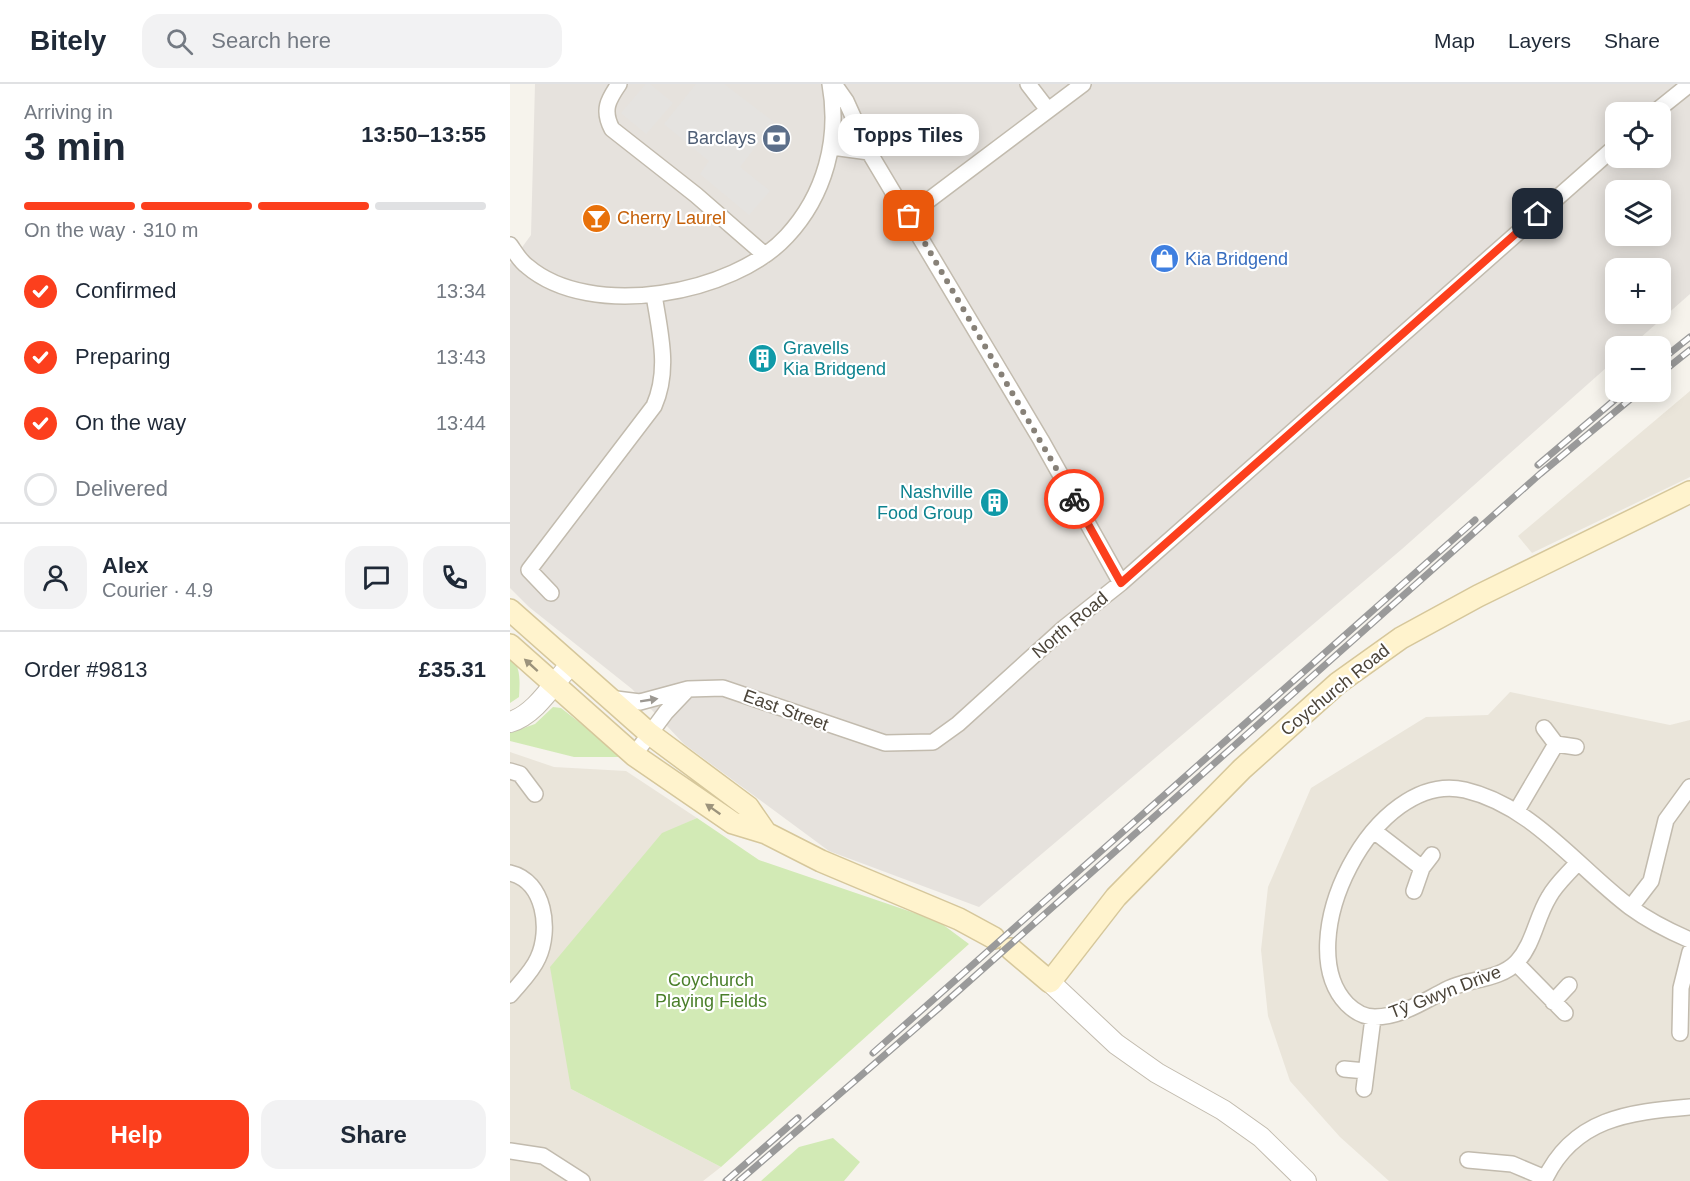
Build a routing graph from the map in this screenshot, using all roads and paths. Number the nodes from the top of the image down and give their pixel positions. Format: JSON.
{"nodes":[{"id":1,"x":619,"y":84,"type":"edge"},
{"id":2,"x":832,"y":84,"type":"edge"},
{"id":3,"x":1028,"y":84,"type":"edge"},
{"id":4,"x":1083,"y":84,"type":"edge"},
{"id":5,"x":1690,"y":84,"type":"edge"},
{"id":6,"x":1668,"y":102,"type":"edge"},
{"id":7,"x":1048,"y":110,"type":"junction"},
{"id":8,"x":832,"y":147,"type":"junction"},
{"id":9,"x":869,"y":152,"type":"junction"},
{"id":10,"x":1605,"y":156,"type":"edge"},
{"id":11,"x":909,"y":216,"type":"junction"},
{"id":12,"x":510,"y":245,"type":"edge"},
{"id":13,"x":765,"y":255,"type":"junction"},
{"id":14,"x":526,"y":266,"type":"junction"},
{"id":15,"x":510,"y":267,"type":"edge"},
{"id":16,"x":654,"y":295,"type":"junction"},
{"id":17,"x":1690,"y":492,"type":"edge"},
{"id":18,"x":1121,"y":583,"type":"junction"},
{"id":19,"x":551,"y":593,"type":"dead end"},
{"id":20,"x":510,"y":610,"type":"edge"},
{"id":21,"x":510,"y":645,"type":"edge"},
{"id":22,"x":570,"y":666,"type":"junction"},
{"id":23,"x":552,"y":685,"type":"junction"},
{"id":24,"x":688,"y":689,"type":"junction"},
{"id":25,"x":609,"y":698,"type":"junction"},
{"id":26,"x":510,"y":722,"type":"edge"},
{"id":27,"x":958,"y":724,"type":"joint"},
{"id":28,"x":1544,"y":728,"type":"dead end"},
{"id":29,"x":650,"y":734,"type":"junction"},
{"id":30,"x":1556,"y":744,"type":"junction"},
{"id":31,"x":1576,"y":747,"type":"dead end"},
{"id":32,"x":634,"y":755,"type":"junction"},
{"id":33,"x":510,"y":771,"type":"edge"},
{"id":34,"x":1690,"y":787,"type":"edge"},
{"id":35,"x":535,"y":794,"type":"dead end"},
{"id":36,"x":1516,"y":812,"type":"junction"},
{"id":37,"x":1374,"y":831,"type":"junction"},
{"id":38,"x":766,"y":833,"type":"junction"},
{"id":39,"x":1432,"y":855,"type":"dead end"},
{"id":40,"x":1578,"y":862,"type":"junction"},
{"id":41,"x":1422,"y":868,"type":"junction"},
{"id":42,"x":510,"y":873,"type":"edge"},
{"id":43,"x":1414,"y":891,"type":"dead end"},
{"id":44,"x":1631,"y":908,"type":"junction"},
{"id":45,"x":1690,"y":940,"type":"edge"},
{"id":46,"x":1690,"y":952,"type":"edge"},
{"id":47,"x":1516,"y":963,"type":"junction"},
{"id":48,"x":1050,"y":982,"type":"junction"},
{"id":49,"x":1569,"y":986,"type":"dead end"},
{"id":50,"x":510,"y":995,"type":"edge"},
{"id":51,"x":1553,"y":1002,"type":"junction"},
{"id":52,"x":1565,"y":1013,"type":"dead end"},
{"id":53,"x":1685,"y":1013,"type":"edge"},
{"id":54,"x":1373,"y":1018,"type":"junction"},
{"id":55,"x":1680,"y":1033,"type":"dead end"},
{"id":56,"x":1344,"y":1069,"type":"dead end"},
{"id":57,"x":1366,"y":1071,"type":"junction"},
{"id":58,"x":1364,"y":1089,"type":"dead end"},
{"id":59,"x":1690,"y":1107,"type":"edge"},
{"id":60,"x":510,"y":1150,"type":"edge"},
{"id":61,"x":1468,"y":1160,"type":"dead end"},
{"id":62,"x":1304,"y":1180,"type":"edge"},
{"id":63,"x":1544,"y":1180,"type":"edge"},
{"id":64,"x":582,"y":1181,"type":"edge"}],
"edges":[{"from":1,"to":13,"type":"street"},
{"from":2,"to":8,"type":"street"},
{"from":2,"to":9,"type":"street"},
{"from":3,"to":7,"type":"street"},
{"from":4,"to":7,"type":"street"},
{"from":5,"to":6,"type":"street"},
{"from":7,"to":11,"type":"street"},
{"from":8,"to":9,"type":"street"},
{"from":8,"to":13,"type":"street"},
{"from":9,"to":11,"type":"street"},
{"from":10,"to":18,"type":"street","name":"North Road"},
{"from":11,"to":18,"type":"street"},
{"from":12,"to":14,"type":"street"},
{"from":13,"to":16,"type":"street"},
{"from":14,"to":15,"type":"street"},
{"from":14,"to":16,"type":"street"},
{"from":16,"to":19,"type":"street"},
{"from":17,"to":48,"type":"main road","name":"Coychurch Road"},
{"from":18,"to":27,"type":"street","name":"North Road"},
{"from":20,"to":22,"type":"main road"},
{"from":23,"to":21,"type":"main road","one_way":true},
{"from":22,"to":23,"type":"street"},
{"from":22,"to":25,"type":"main road"},
{"from":23,"to":26,"type":"street"},
{"from":23,"to":32,"type":"main road"},
{"from":25,"to":24,"type":"street","name":"East Street","one_way":true},
{"from":24,"to":27,"type":"street","name":"East Street"},
{"from":24,"to":29,"type":"street"},
{"from":25,"to":29,"type":"main road"},
{"from":28,"to":30,"type":"street"},
{"from":29,"to":32,"type":"street"},
{"from":29,"to":38,"type":"main road"},
{"from":30,"to":31,"type":"street"},
{"from":30,"to":36,"type":"street"},
{"from":38,"to":32,"type":"main road","one_way":true},
{"from":33,"to":35,"type":"street"},
{"from":34,"to":44,"type":"street"},
{"from":36,"to":37,"type":"street","name":"Tŷ Gwyn Drive"},
{"from":36,"to":40,"type":"street","name":"Tŷ Gwyn Drive"},
{"from":37,"to":41,"type":"street"},
{"from":37,"to":54,"type":"street","name":"Tŷ Gwyn Drive"},
{"from":38,"to":48,"type":"main road"},
{"from":39,"to":41,"type":"street"},
{"from":40,"to":44,"type":"street","name":"Tŷ Gwyn Drive"},
{"from":40,"to":47,"type":"street","name":"Tŷ Gwyn Drive"},
{"from":41,"to":43,"type":"street"},
{"from":42,"to":50,"type":"street"},
{"from":44,"to":45,"type":"street","name":"Tŷ Gwyn Drive"},
{"from":46,"to":53,"type":"street"},
{"from":47,"to":51,"type":"street","name":"Tŷ Gwyn Drive"},
{"from":47,"to":54,"type":"street","name":"Tŷ Gwyn Drive"},
{"from":48,"to":62,"type":"street"},
{"from":49,"to":51,"type":"street"},
{"from":51,"to":52,"type":"street","name":"Tŷ Gwyn Drive"},
{"from":53,"to":55,"type":"street"},
{"from":54,"to":57,"type":"street","name":"Tŷ Gwyn Drive"},
{"from":56,"to":57,"type":"street"},
{"from":57,"to":58,"type":"street","name":"Tŷ Gwyn Drive"},
{"from":59,"to":63,"type":"street"},
{"from":60,"to":64,"type":"street"},
{"from":61,"to":63,"type":"street"}]}
